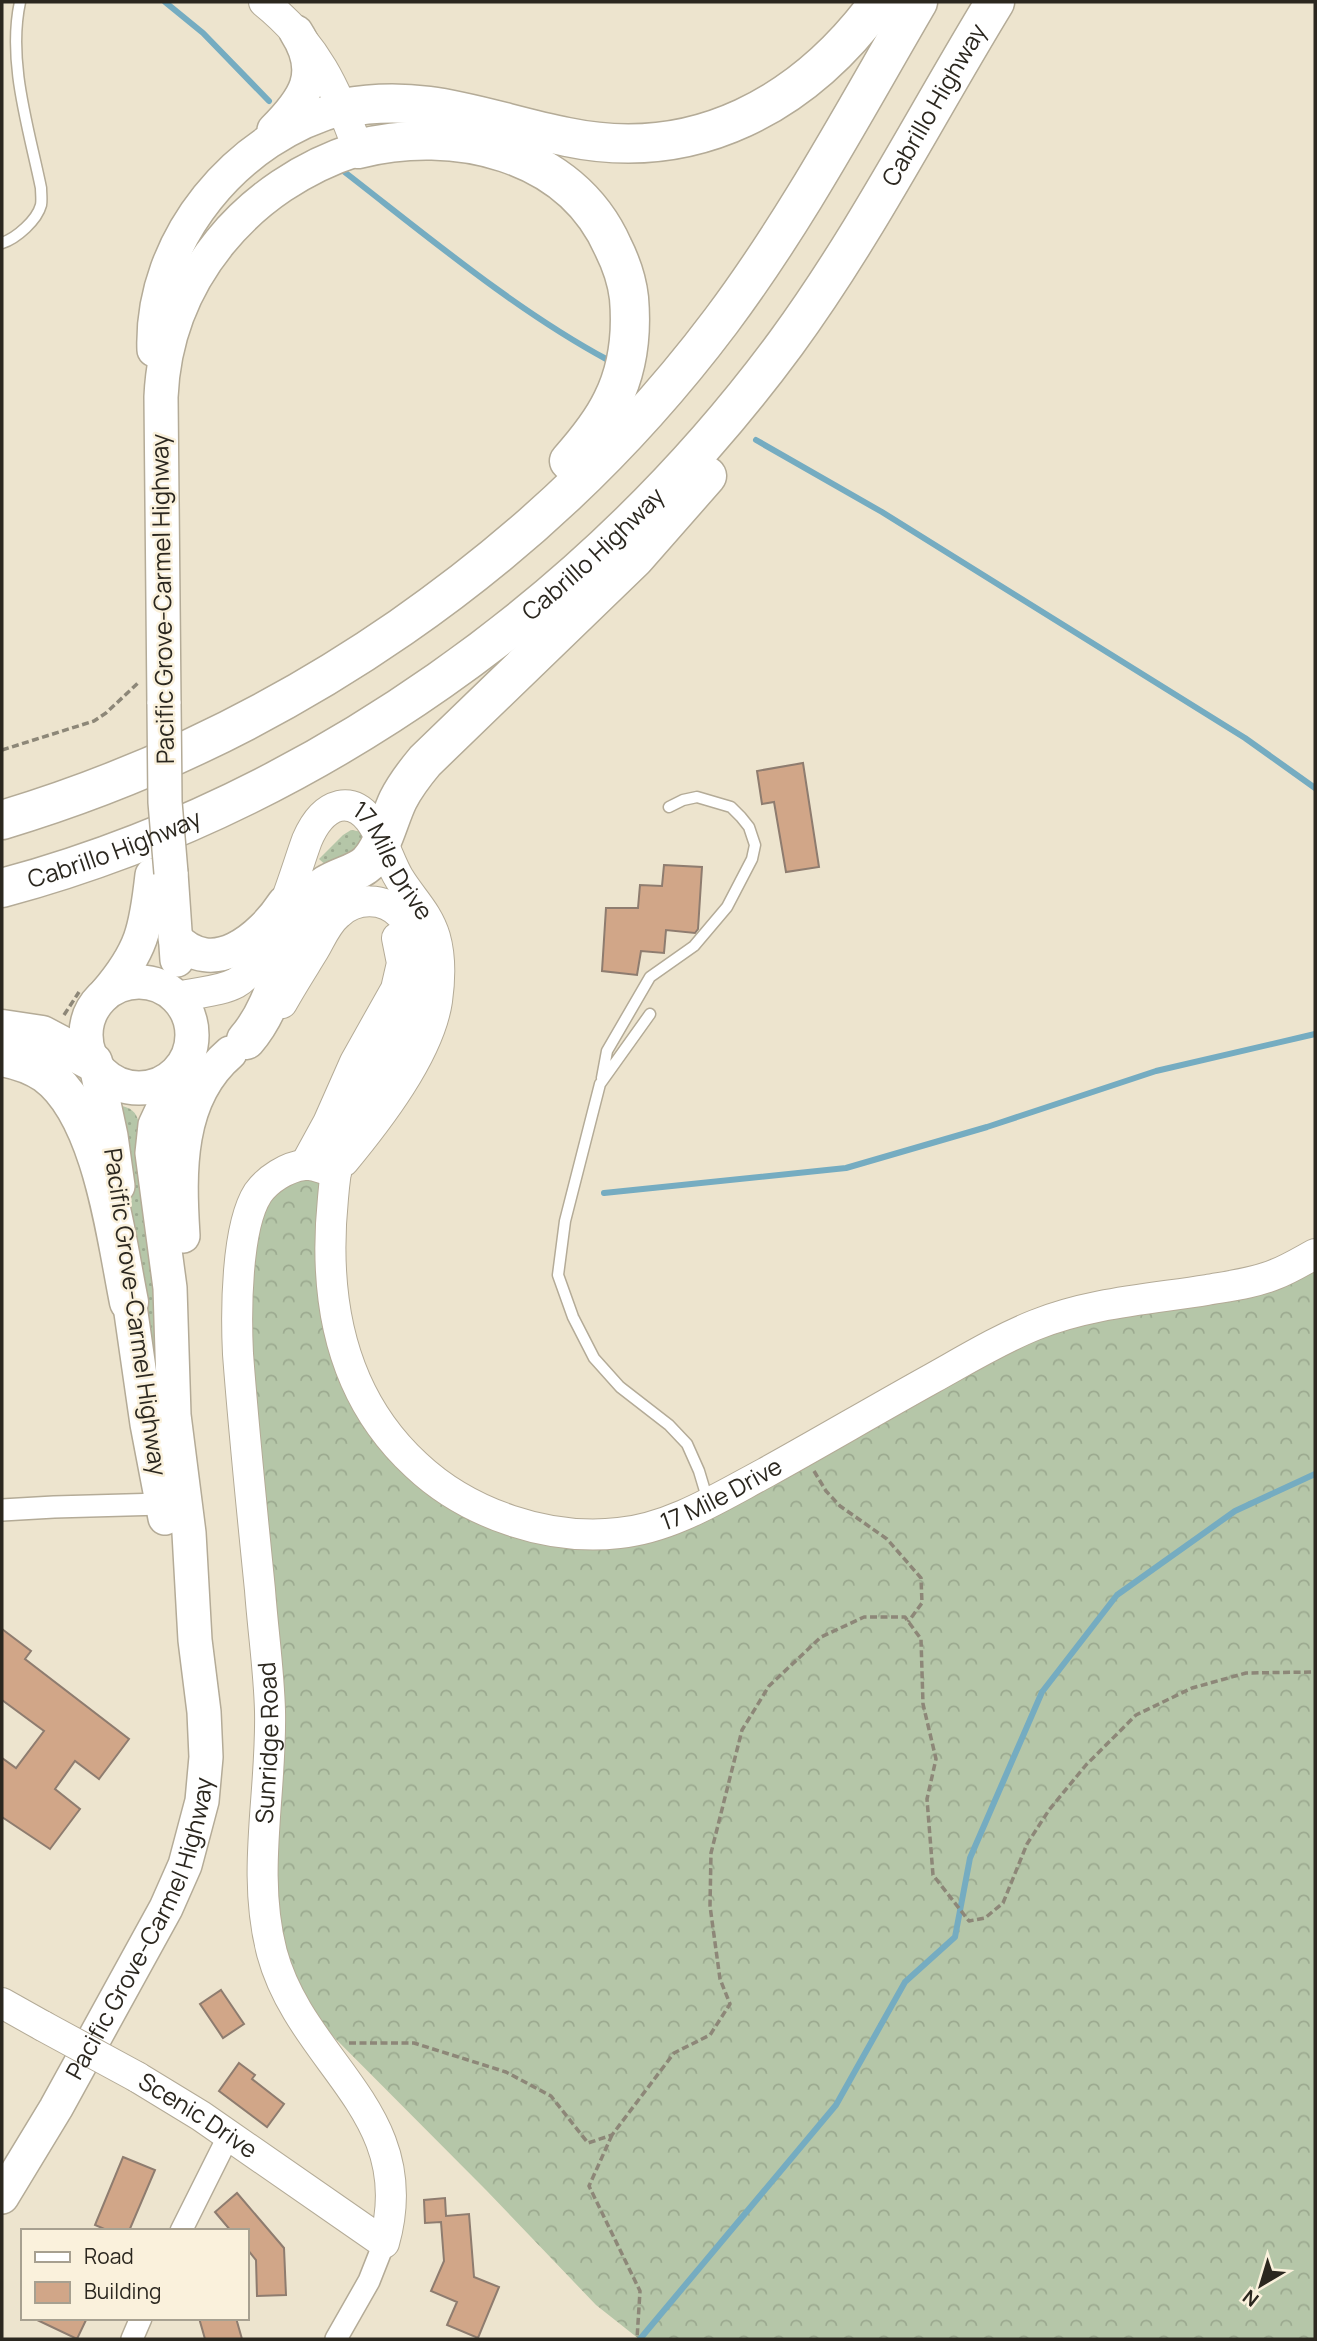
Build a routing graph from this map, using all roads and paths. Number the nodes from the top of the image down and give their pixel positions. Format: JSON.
{"nodes":[{"id":1,"x":20,"y":2,"type":"edge"},
{"id":2,"x":264,"y":2,"type":"edge"},
{"id":3,"x":879,"y":2,"type":"edge"},
{"id":4,"x":918,"y":2,"type":"edge"},
{"id":5,"x":995,"y":2,"type":"edge"},
{"id":6,"x":296,"y":32,"type":"junction"},
{"id":7,"x":343,"y":108,"type":"junction"},
{"id":8,"x":358,"y":149,"type":"junction"},
{"id":9,"x":249,"y":155,"type":"junction"},
{"id":10,"x":2,"y":243,"type":"edge"},
{"id":11,"x":813,"y":304,"type":"junction"},
{"id":12,"x":161,"y":397,"type":"junction"},
{"id":13,"x":427,"y":609,"type":"junction"},
{"id":14,"x":164,"y":689,"type":"junction"},
{"id":15,"x":2,"y":750,"type":"edge"},
{"id":16,"x":669,"y":807,"type":"dead end"},
{"id":17,"x":2,"y":820,"type":"edge"},
{"id":18,"x":381,"y":842,"type":"junction"},
{"id":19,"x":161,"y":874,"type":"junction"},
{"id":20,"x":2,"y":888,"type":"edge"},
{"id":21,"x":284,"y":903,"type":"junction"},
{"id":22,"x":355,"y":903,"type":"junction"},
{"id":23,"x":175,"y":938,"type":"junction"},
{"id":24,"x":104,"y":995,"type":"junction"},
{"id":25,"x":176,"y":995,"type":"junction"},
{"id":26,"x":650,"y":1014,"type":"dead end"},
{"id":27,"x":2,"y":1029,"type":"edge"},
{"id":28,"x":238,"y":1047,"type":"junction"},
{"id":29,"x":2,"y":1057,"type":"edge"},
{"id":30,"x":94,"y":1064,"type":"junction"},
{"id":31,"x":175,"y":1075,"type":"junction"},
{"id":32,"x":600,"y":1084,"type":"junction"},
{"id":33,"x":305,"y":1165,"type":"junction"},
{"id":34,"x":335,"y":1172,"type":"junction"},
{"id":35,"x":1315,"y":1254,"type":"edge"},
{"id":36,"x":129,"y":1302,"type":"junction"},
{"id":37,"x":172,"y":1335,"type":"junction"},
{"id":38,"x":804,"y":1451,"type":"junction"},
{"id":39,"x":163,"y":1504,"type":"junction"},
{"id":40,"x":708,"y":1504,"type":"junction"},
{"id":41,"x":2,"y":1510,"type":"edge"},
{"id":42,"x":908,"y":1622,"type":"junction"},
{"id":43,"x":195,"y":1640,"type":"junction"},
{"id":44,"x":1315,"y":1672,"type":"edge"},
{"id":45,"x":2,"y":2004,"type":"edge"},
{"id":46,"x":314,"y":2037,"type":"junction"},
{"id":47,"x":229,"y":2135,"type":"junction"},
{"id":48,"x":612,"y":2135,"type":"junction"},
{"id":49,"x":2,"y":2197,"type":"edge"},
{"id":50,"x":182,"y":2229,"type":"edge"},
{"id":51,"x":384,"y":2244,"type":"junction"},
{"id":52,"x":140,"y":2320,"type":"edge"},
{"id":53,"x":132,"y":2339,"type":"edge"},
{"id":54,"x":336,"y":2339,"type":"edge"},
{"id":55,"x":636,"y":2339,"type":"edge"}],
"edges":[{"from":1,"to":10,"type":"lane"},
{"from":2,"to":6,"type":"main road"},
{"from":3,"to":7,"type":"highway"},
{"from":4,"to":13,"type":"highway"},
{"from":5,"to":11,"type":"highway","name":"Cabrillo Highway"},
{"from":6,"to":7,"type":"main road"},
{"from":6,"to":9,"type":"main road"},
{"from":7,"to":8,"type":"main road"},
{"from":7,"to":9,"type":"main road","name":"Pacific Grove-Carmel Highway"},
{"from":8,"to":12,"type":"main road","name":"Pacific Grove-Carmel Highway"},
{"from":8,"to":13,"type":"highway"},
{"from":9,"to":12,"type":"main road","name":"Pacific Grove-Carmel Highway"},
{"from":11,"to":18,"type":"highway"},
{"from":11,"to":20,"type":"highway","name":"Cabrillo Highway"},
{"from":12,"to":14,"type":"main road","name":"Pacific Grove-Carmel Highway"},
{"from":13,"to":17,"type":"highway"},
{"from":14,"to":15,"type":"path"},
{"from":14,"to":19,"type":"main road","name":"Pacific Grove-Carmel Highway","bridge":true},
{"from":16,"to":32,"type":"lane"},
{"from":18,"to":21,"type":"main road","name":"17 Mile Drive"},
{"from":18,"to":28,"type":"highway"},
{"from":18,"to":34,"type":"main road","name":"17 Mile Drive"},
{"from":19,"to":23,"type":"main road","name":"Pacific Grove-Carmel Highway"},
{"from":19,"to":24,"type":"main road","name":"Pacific Grove-Carmel Highway"},
{"from":21,"to":23,"type":"main road"},
{"from":21,"to":25,"type":"main road","name":"17 Mile Drive"},
{"from":22,"to":28,"type":"main road","name":"17 Mile Drive"},
{"from":22,"to":33,"type":"main road"},
{"from":22,"to":34,"type":"main road","name":"17 Mile Drive"},
{"from":23,"to":25,"type":"main road","name":"Pacific Grove-Carmel Highway"},
{"from":24,"to":25,"type":"main road"},
{"from":24,"to":30,"type":"main road"},
{"from":25,"to":31,"type":"main road"},
{"from":26,"to":32,"type":"lane"},
{"from":27,"to":30,"type":"highway"},
{"from":28,"to":31,"type":"main road","name":"17 Mile Drive"},
{"from":28,"to":37,"type":"main road"},
{"from":29,"to":36,"type":"highway"},
{"from":30,"to":31,"type":"main road"},
{"from":30,"to":36,"type":"main road","name":"Pacific Grove-Carmel Highway"},
{"from":31,"to":37,"type":"main road","name":"Pacific Grove-Carmel Highway"},
{"from":32,"to":40,"type":"lane"},
{"from":33,"to":34,"type":"main road"},
{"from":33,"to":46,"type":"main road","name":"Sunridge Road"},
{"from":34,"to":40,"type":"main road","name":"17 Mile Drive"},
{"from":35,"to":38,"type":"main road","name":"17 Mile Drive"},
{"from":36,"to":39,"type":"main road","name":"Pacific Grove-Carmel Highway"},
{"from":37,"to":43,"type":"main road","name":"Pacific Grove-Carmel Highway"},
{"from":38,"to":40,"type":"main road","name":"17 Mile Drive"},
{"from":38,"to":42,"type":"path"},
{"from":39,"to":41,"type":"street"},
{"from":39,"to":43,"type":"main road","name":"Pacific Grove-Carmel Highway"},
{"from":42,"to":44,"type":"path"},
{"from":42,"to":48,"type":"path"},
{"from":43,"to":49,"type":"main road","name":"Pacific Grove-Carmel Highway"},
{"from":45,"to":47,"type":"main road","name":"Scenic Drive","bridge":true},
{"from":46,"to":48,"type":"path"},
{"from":46,"to":51,"type":"main road","name":"Sunridge Road"},
{"from":47,"to":50,"type":"street"},
{"from":47,"to":51,"type":"main road","name":"Scenic Drive"},
{"from":48,"to":55,"type":"path"},
{"from":51,"to":54,"type":"street","name":"Sunridge Road"},
{"from":52,"to":53,"type":"street"}]}
